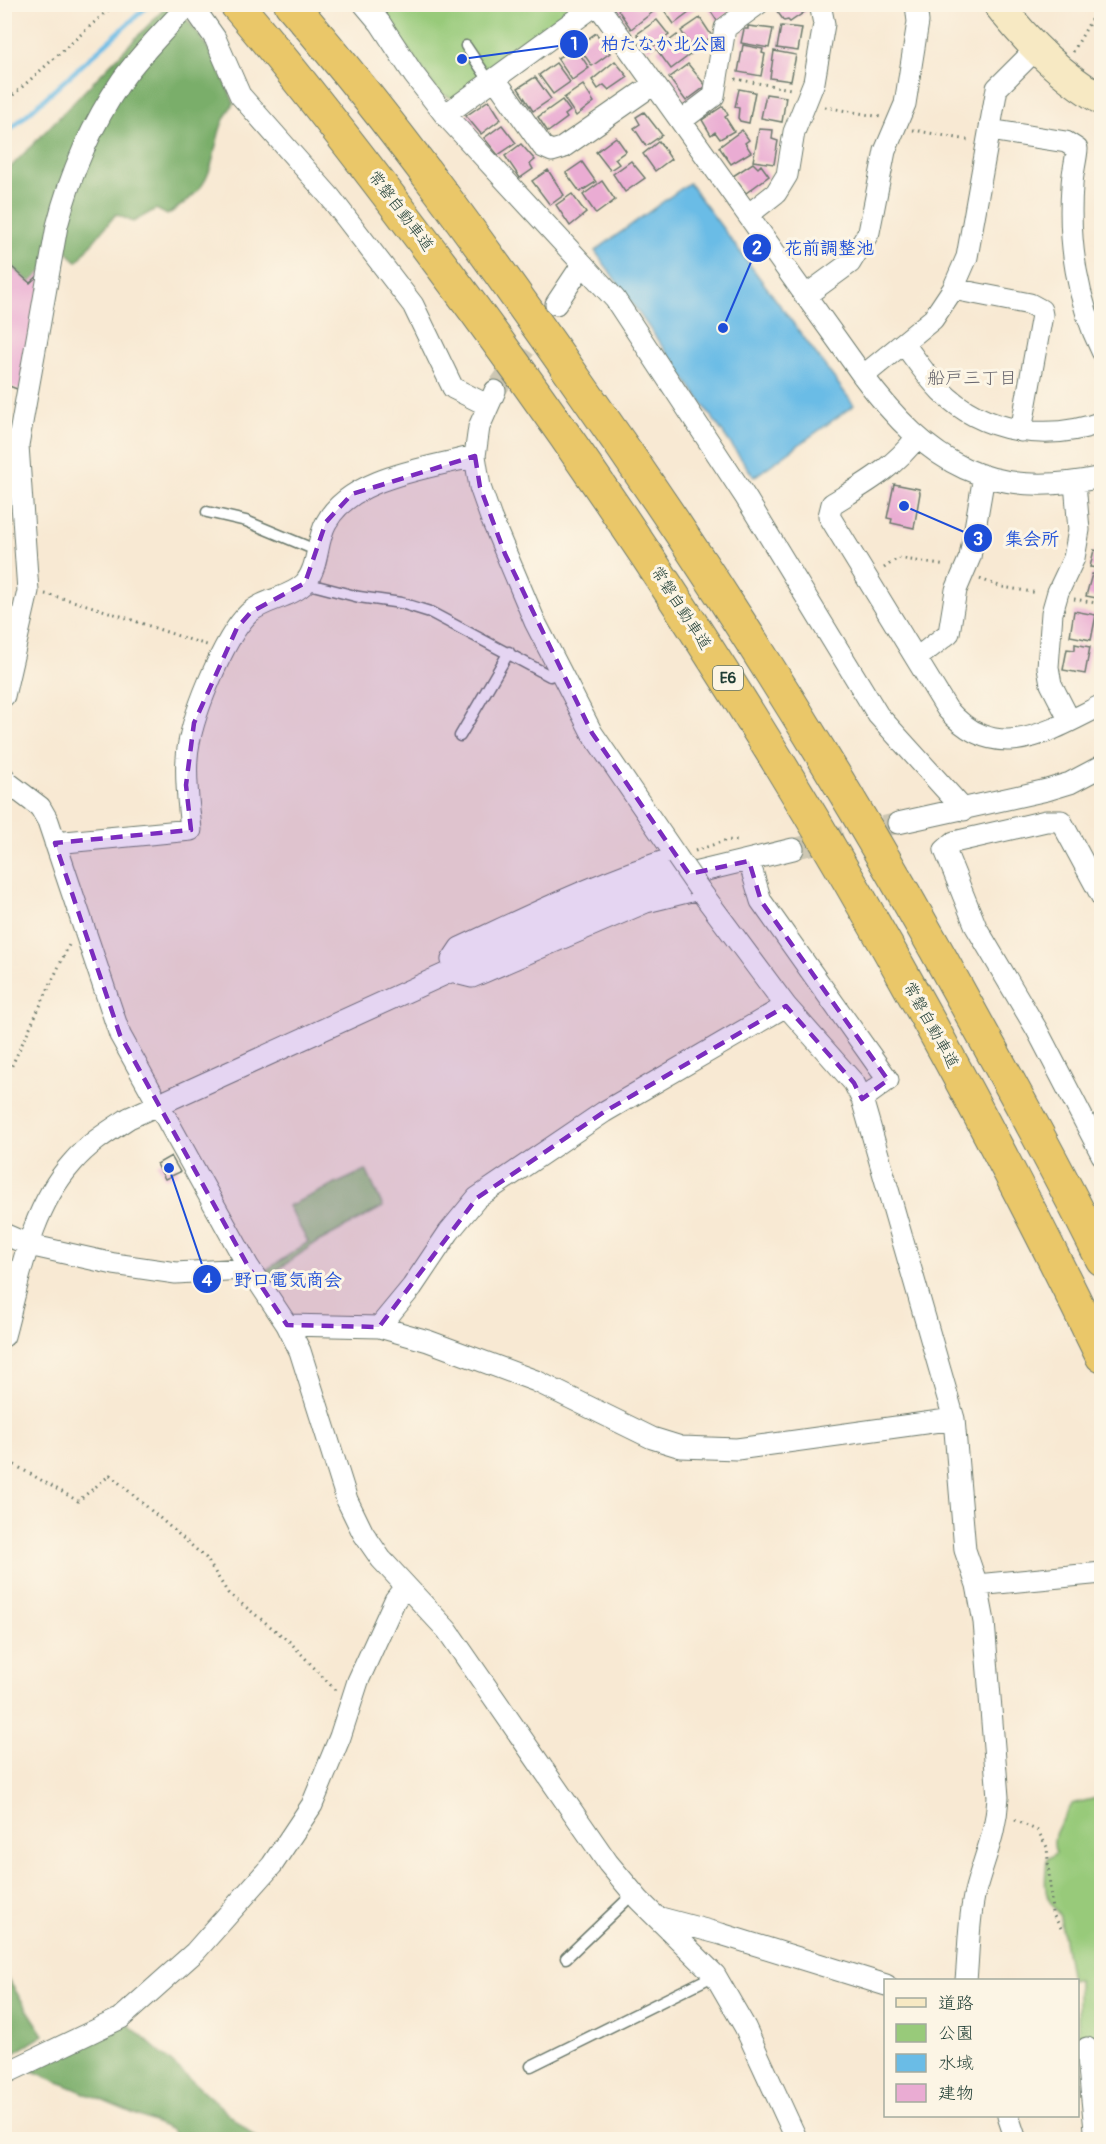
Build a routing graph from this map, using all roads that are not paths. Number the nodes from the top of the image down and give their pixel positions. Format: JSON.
{"nodes":[{"id":1,"x":190,"y":4,"type":"edge"},
{"id":2,"x":236,"y":4,"type":"edge"},
{"id":3,"x":364,"y":4,"type":"edge"},
{"id":4,"x":597,"y":4,"type":"edge"},
{"id":5,"x":758,"y":4,"type":"edge"},
{"id":6,"x":820,"y":4,"type":"edge"},
{"id":7,"x":916,"y":4,"type":"edge"},
{"id":8,"x":998,"y":4,"type":"edge"},
{"id":9,"x":300,"y":15,"type":"edge"},
{"id":10,"x":466,"y":46,"type":"dead end"},
{"id":11,"x":1036,"y":49,"type":"junction"},
{"id":12,"x":493,"y":80,"type":"junction"},
{"id":13,"x":654,"y":84,"type":"junction"},
{"id":14,"x":1101,"y":100,"type":"edge"},
{"id":15,"x":445,"y":115,"type":"junction"},
{"id":16,"x":681,"y":121,"type":"junction"},
{"id":17,"x":989,"y":136,"type":"junction"},
{"id":18,"x":748,"y":215,"type":"junction"},
{"id":19,"x":582,"y":265,"type":"junction"},
{"id":20,"x":953,"y":289,"type":"junction"},
{"id":21,"x":805,"y":296,"type":"junction"},
{"id":22,"x":556,"y":304,"type":"tunnel mouth"},
{"id":23,"x":904,"y":344,"type":"junction"},
{"id":24,"x":1101,"y":351,"type":"edge"},
{"id":25,"x":863,"y":376,"type":"junction"},
{"id":26,"x":1101,"y":422,"type":"edge"},
{"id":27,"x":1021,"y":431,"type":"junction"},
{"id":28,"x":916,"y":438,"type":"junction"},
{"id":29,"x":475,"y":456,"type":"junction"},
{"id":30,"x":984,"y":476,"type":"junction"},
{"id":31,"x":1101,"y":477,"type":"edge"},
{"id":32,"x":1075,"y":483,"type":"junction"},
{"id":33,"x":207,"y":512,"type":"dead end"},
{"id":34,"x":318,"y":551,"type":"junction"},
{"id":35,"x":304,"y":583,"type":"junction"},
{"id":36,"x":509,"y":652,"type":"junction"},
{"id":37,"x":916,"y":658,"type":"junction"},
{"id":38,"x":559,"y":672,"type":"junction"},
{"id":39,"x":4,"y":696,"type":"edge"},
{"id":40,"x":1101,"y":705,"type":"edge"},
{"id":41,"x":1070,"y":721,"type":"junction"},
{"id":42,"x":460,"y":736,"type":"dead end"},
{"id":43,"x":1101,"y":766,"type":"edge"},
{"id":44,"x":5,"y":781,"type":"edge"},
{"id":45,"x":964,"y":810,"type":"junction"},
{"id":46,"x":898,"y":823,"type":"tunnel mouth"},
{"id":47,"x":55,"y":843,"type":"junction"},
{"id":48,"x":793,"y":849,"type":"tunnel mouth"},
{"id":49,"x":677,"y":857,"type":"junction"},
{"id":50,"x":749,"y":861,"type":"junction"},
{"id":51,"x":1099,"y":887,"type":"edge"},
{"id":52,"x":699,"y":889,"type":"junction"},
{"id":53,"x":456,"y":968,"type":"junction"},
{"id":54,"x":786,"y":1006,"type":"junction"},
{"id":55,"x":862,"y":1099,"type":"junction"},
{"id":56,"x":158,"y":1105,"type":"junction"},
{"id":57,"x":1101,"y":1155,"type":"edge"},
{"id":58,"x":4,"y":1234,"type":"edge"},
{"id":59,"x":29,"y":1245,"type":"junction"},
{"id":60,"x":1101,"y":1259,"type":"edge"},
{"id":61,"x":248,"y":1266,"type":"junction"},
{"id":62,"x":287,"y":1325,"type":"junction"},
{"id":63,"x":379,"y":1327,"type":"junction"},
{"id":64,"x":4,"y":1336,"type":"edge"},
{"id":65,"x":1101,"y":1356,"type":"edge"},
{"id":66,"x":954,"y":1419,"type":"junction"},
{"id":67,"x":1101,"y":1573,"type":"edge"},
{"id":68,"x":977,"y":1585,"type":"junction"},
{"id":69,"x":405,"y":1587,"type":"junction"},
{"id":70,"x":634,"y":1893,"type":"junction"},
{"id":71,"x":657,"y":1917,"type":"junction"},
{"id":72,"x":566,"y":1958,"type":"dead end"},
{"id":73,"x":715,"y":1975,"type":"junction"},
{"id":74,"x":966,"y":1979,"type":"edge"},
{"id":75,"x":884,"y":1985,"type":"edge"},
{"id":76,"x":1089,"y":2046,"type":"edge"},
{"id":77,"x":531,"y":2066,"type":"dead end"},
{"id":78,"x":4,"y":2074,"type":"edge"},
{"id":79,"x":1009,"y":2117,"type":"edge"},
{"id":80,"x":797,"y":2139,"type":"edge"},
{"id":81,"x":1016,"y":2139,"type":"edge"},
{"id":82,"x":1096,"y":2139,"type":"edge"}],
"edges":[{"from":1,"to":29,"type":"street"},
{"from":1,"to":39,"type":"street"},
{"from":2,"to":65,"type":"highway","name":"常磐自動車道","number":"E6"},
{"from":3,"to":15,"type":"street"},
{"from":4,"to":12,"type":"street"},
{"from":4,"to":13,"type":"street"},
{"from":5,"to":16,"type":"street"},
{"from":6,"to":18,"type":"street"},
{"from":7,"to":21,"type":"street"},
{"from":8,"to":11,"type":"street"},
{"from":9,"to":60,"type":"highway","number":"E6"},
{"from":10,"to":12,"type":"lane"},
{"from":11,"to":14,"type":"street"},
{"from":11,"to":17,"type":"street"},
{"from":12,"to":13,"type":"street"},
{"from":12,"to":15,"type":"street"},
{"from":13,"to":16,"type":"street"},
{"from":15,"to":19,"type":"street"},
{"from":16,"to":18,"type":"street"},
{"from":17,"to":20,"type":"street"},
{"from":17,"to":24,"type":"street"},
{"from":18,"to":21,"type":"street"},
{"from":19,"to":22,"type":"street"},
{"from":19,"to":45,"type":"street"},
{"from":20,"to":23,"type":"street"},
{"from":20,"to":27,"type":"street"},
{"from":21,"to":25,"type":"street"},
{"from":23,"to":25,"type":"street"},
{"from":23,"to":27,"type":"street"},
{"from":25,"to":28,"type":"street"},
{"from":26,"to":27,"type":"street"},
{"from":28,"to":30,"type":"street"},
{"from":28,"to":37,"type":"street"},
{"from":29,"to":34,"type":"street"},
{"from":29,"to":38,"type":"street"},
{"from":30,"to":32,"type":"street"},
{"from":30,"to":37,"type":"street"},
{"from":31,"to":32,"type":"street"},
{"from":32,"to":41,"type":"street"},
{"from":33,"to":34,"type":"lane"},
{"from":34,"to":35,"type":"street"},
{"from":35,"to":36,"type":"lane"},
{"from":35,"to":47,"type":"street"},
{"from":36,"to":38,"type":"lane"},
{"from":36,"to":42,"type":"lane"},
{"from":37,"to":41,"type":"street"},
{"from":38,"to":49,"type":"street"},
{"from":40,"to":41,"type":"street"},
{"from":43,"to":45,"type":"street"},
{"from":44,"to":47,"type":"street"},
{"from":45,"to":46,"type":"street"},
{"from":47,"to":56,"type":"street"},
{"from":48,"to":50,"type":"street"},
{"from":49,"to":52,"type":"street","bridge":true},
{"from":49,"to":53,"type":"street"},
{"from":50,"to":53,"type":"street"},
{"from":50,"to":55,"type":"street"},
{"from":51,"to":57,"type":"street"},
{"from":52,"to":53,"type":"street"},
{"from":52,"to":54,"type":"street"},
{"from":53,"to":56,"type":"street"},
{"from":54,"to":55,"type":"street"},
{"from":54,"to":63,"type":"street"},
{"from":55,"to":66,"type":"street"},
{"from":56,"to":59,"type":"street"},
{"from":56,"to":61,"type":"street"},
{"from":58,"to":59,"type":"street"},
{"from":59,"to":61,"type":"street"},
{"from":59,"to":64,"type":"street"},
{"from":61,"to":62,"type":"street"},
{"from":62,"to":63,"type":"street"},
{"from":62,"to":69,"type":"street"},
{"from":63,"to":66,"type":"street"},
{"from":66,"to":68,"type":"street"},
{"from":67,"to":68,"type":"street"},
{"from":68,"to":74,"type":"street"},
{"from":69,"to":70,"type":"street"},
{"from":69,"to":78,"type":"street"},
{"from":70,"to":71,"type":"street"},
{"from":70,"to":72,"type":"lane"},
{"from":71,"to":73,"type":"street"},
{"from":71,"to":75,"type":"street"},
{"from":73,"to":77,"type":"lane"},
{"from":73,"to":80,"type":"street"},
{"from":76,"to":82,"type":"street"},
{"from":79,"to":81,"type":"street"}]}
